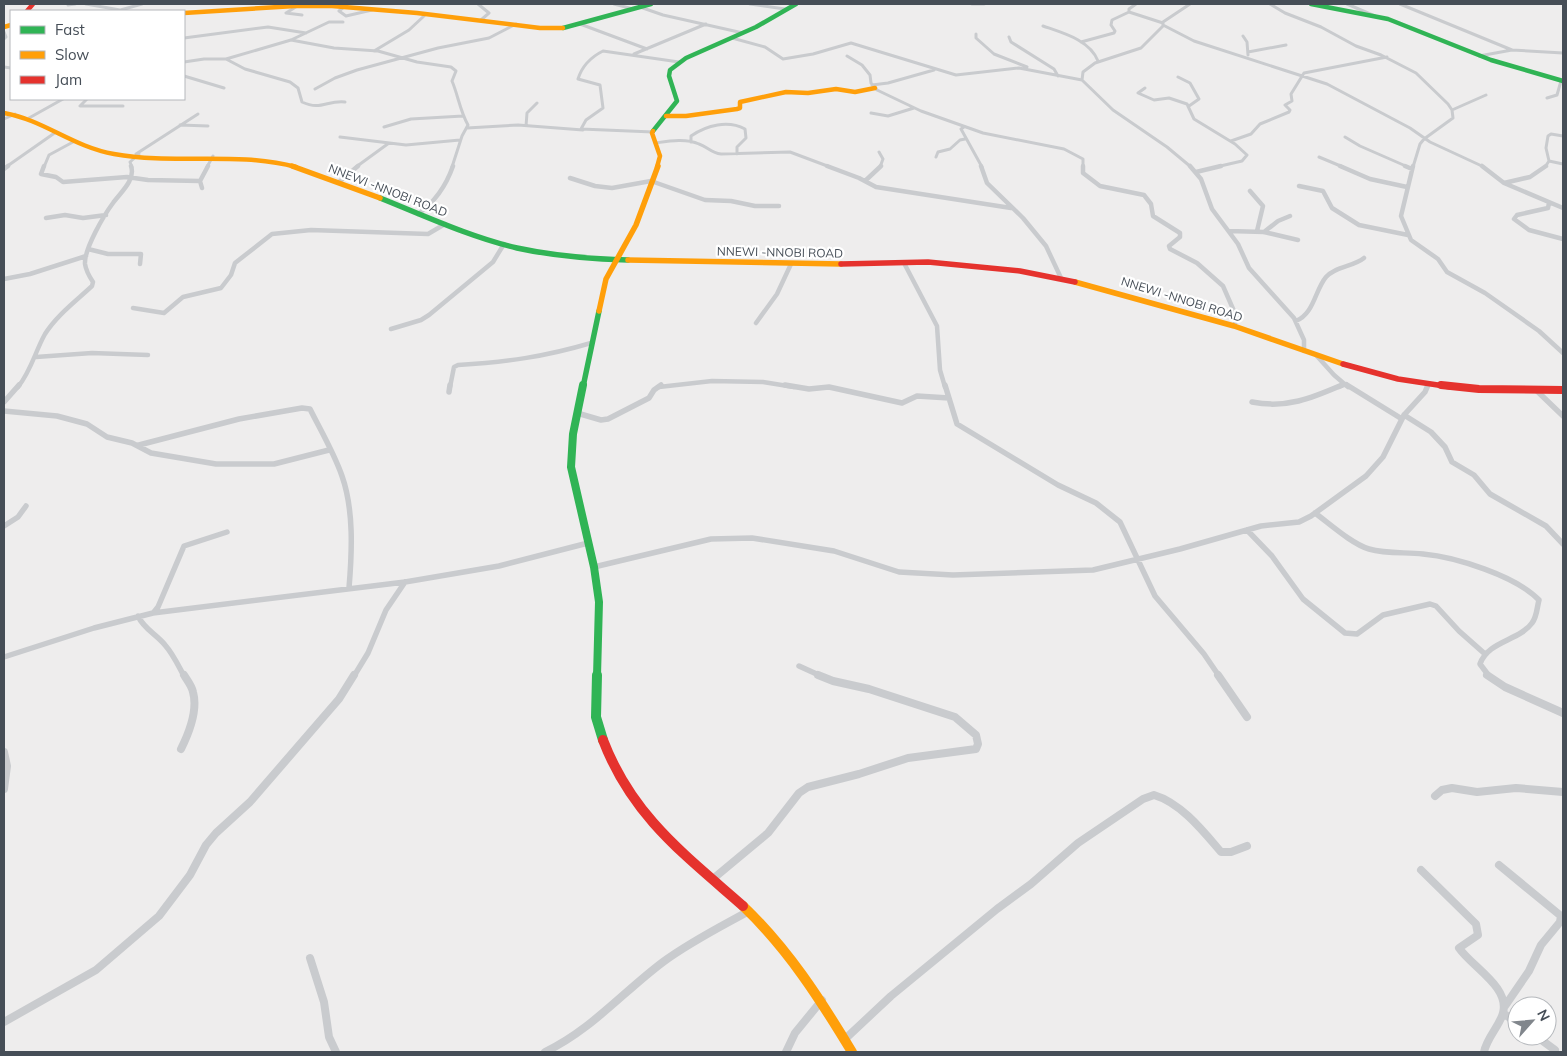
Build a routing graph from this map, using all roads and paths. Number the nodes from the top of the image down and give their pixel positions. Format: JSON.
{"nodes":[{"id":1,"x":75,"y":4,"type":"edge"},
{"id":2,"x":86,"y":4,"type":"edge"},
{"id":3,"x":142,"y":4,"type":"edge"},
{"id":4,"x":478,"y":4,"type":"edge"},
{"id":5,"x":614,"y":4,"type":"edge"},
{"id":6,"x":651,"y":4,"type":"edge"},
{"id":7,"x":750,"y":4,"type":"edge"},
{"id":8,"x":796,"y":4,"type":"edge"},
{"id":9,"x":972,"y":4,"type":"edge"},
{"id":10,"x":984,"y":4,"type":"edge"},
{"id":11,"x":1136,"y":4,"type":"edge"},
{"id":12,"x":1190,"y":4,"type":"edge"},
{"id":13,"x":1270,"y":4,"type":"edge"},
{"id":14,"x":1311,"y":4,"type":"edge"},
{"id":15,"x":1347,"y":4,"type":"edge"},
{"id":16,"x":1400,"y":4,"type":"edge"},
{"id":17,"x":68,"y":5,"type":"dead end"},
{"id":18,"x":299,"y":5,"type":"junction"},
{"id":19,"x":636,"y":8,"type":"junction"},
{"id":20,"x":785,"y":9,"type":"junction"},
{"id":21,"x":120,"y":10,"type":"joint"},
{"id":22,"x":1129,"y":12,"type":"junction"},
{"id":23,"x":185,"y":13,"type":"edge"},
{"id":24,"x":302,"y":15,"type":"dead end"},
{"id":25,"x":424,"y":16,"type":"junction"},
{"id":26,"x":1376,"y":16,"type":"junction"},
{"id":27,"x":481,"y":20,"type":"junction"},
{"id":28,"x":343,"y":22,"type":"dead end"},
{"id":29,"x":516,"y":24,"type":"junction"},
{"id":30,"x":580,"y":24,"type":"junction"},
{"id":31,"x":706,"y":24,"type":"junction"},
{"id":32,"x":1163,"y":24,"type":"junction"},
{"id":33,"x":7,"y":26,"type":"edge"},
{"id":34,"x":1043,"y":26,"type":"dead end"},
{"id":35,"x":306,"y":33,"type":"junction"},
{"id":36,"x":743,"y":33,"type":"junction"},
{"id":37,"x":976,"y":34,"type":"dead end"},
{"id":38,"x":1243,"y":36,"type":"dead end"},
{"id":39,"x":1009,"y":37,"type":"dead end"},
{"id":40,"x":185,"y":38,"type":"edge"},
{"id":41,"x":732,"y":38,"type":"junction"},
{"id":42,"x":4,"y":39,"type":"edge"},
{"id":43,"x":292,"y":40,"type":"junction"},
{"id":44,"x":1081,"y":42,"type":"junction"},
{"id":45,"x":1286,"y":45,"type":"dead end"},
{"id":46,"x":647,"y":49,"type":"junction"},
{"id":47,"x":1512,"y":50,"type":"junction"},
{"id":48,"x":374,"y":51,"type":"junction"},
{"id":49,"x":1248,"y":52,"type":"junction"},
{"id":50,"x":1563,"y":53,"type":"edge"},
{"id":51,"x":632,"y":55,"type":"junction"},
{"id":52,"x":847,"y":56,"type":"dead end"},
{"id":53,"x":1479,"y":56,"type":"junction"},
{"id":54,"x":1244,"y":57,"type":"junction"},
{"id":55,"x":1387,"y":57,"type":"junction"},
{"id":56,"x":402,"y":58,"type":"junction"},
{"id":57,"x":226,"y":59,"type":"junction"},
{"id":58,"x":1098,"y":61,"type":"junction"},
{"id":59,"x":185,"y":62,"type":"edge"},
{"id":60,"x":678,"y":62,"type":"junction"},
{"id":61,"x":936,"y":70,"type":"junction"},
{"id":62,"x":1033,"y":71,"type":"junction"},
{"id":63,"x":1301,"y":74,"type":"junction"},
{"id":64,"x":185,"y":76,"type":"edge"},
{"id":65,"x":1058,"y":76,"type":"junction"},
{"id":66,"x":1178,"y":77,"type":"dead end"},
{"id":67,"x":1082,"y":80,"type":"junction"},
{"id":68,"x":1562,"y":81,"type":"edge"},
{"id":69,"x":874,"y":86,"type":"junction"},
{"id":70,"x":224,"y":88,"type":"dead end"},
{"id":71,"x":1145,"y":88,"type":"dead end"},
{"id":72,"x":315,"y":89,"type":"dead end"},
{"id":73,"x":1486,"y":94,"type":"dead end"},
{"id":74,"x":1547,"y":98,"type":"dead end"},
{"id":75,"x":61,"y":100,"type":"edge"},
{"id":76,"x":86,"y":100,"type":"edge"},
{"id":77,"x":345,"y":102,"type":"dead end"},
{"id":78,"x":537,"y":102,"type":"dead end"},
{"id":79,"x":123,"y":106,"type":"dead end"},
{"id":80,"x":1189,"y":106,"type":"junction"},
{"id":81,"x":915,"y":108,"type":"junction"},
{"id":82,"x":1452,"y":110,"type":"junction"},
{"id":83,"x":4,"y":113,"type":"edge"},
{"id":84,"x":871,"y":113,"type":"dead end"},
{"id":85,"x":15,"y":114,"type":"junction"},
{"id":86,"x":198,"y":114,"type":"dead end"},
{"id":87,"x":463,"y":116,"type":"junction"},
{"id":88,"x":666,"y":116,"type":"junction"},
{"id":89,"x":29,"y":118,"type":"junction"},
{"id":90,"x":4,"y":119,"type":"edge"},
{"id":91,"x":179,"y":125,"type":"junction"},
{"id":92,"x":208,"y":126,"type":"dead end"},
{"id":93,"x":526,"y":126,"type":"junction"},
{"id":94,"x":384,"y":127,"type":"dead end"},
{"id":95,"x":467,"y":128,"type":"junction"},
{"id":96,"x":962,"y":128,"type":"junction"},
{"id":97,"x":582,"y":130,"type":"junction"},
{"id":98,"x":56,"y":132,"type":"junction"},
{"id":99,"x":652,"y":132,"type":"junction"},
{"id":100,"x":1563,"y":136,"type":"edge"},
{"id":101,"x":340,"y":137,"type":"dead end"},
{"id":102,"x":1345,"y":137,"type":"dead end"},
{"id":103,"x":965,"y":139,"type":"junction"},
{"id":104,"x":1424,"y":139,"type":"junction"},
{"id":105,"x":460,"y":140,"type":"junction"},
{"id":106,"x":1231,"y":141,"type":"junction"},
{"id":107,"x":73,"y":142,"type":"junction"},
{"id":108,"x":691,"y":142,"type":"junction"},
{"id":109,"x":388,"y":143,"type":"junction"},
{"id":110,"x":655,"y":143,"type":"junction"},
{"id":111,"x":879,"y":152,"type":"dead end"},
{"id":112,"x":137,"y":154,"type":"junction"},
{"id":113,"x":736,"y":154,"type":"junction"},
{"id":114,"x":213,"y":156,"type":"junction"},
{"id":115,"x":936,"y":157,"type":"dead end"},
{"id":116,"x":1319,"y":157,"type":"dead end"},
{"id":117,"x":1548,"y":161,"type":"junction"},
{"id":118,"x":1563,"y":164,"type":"edge"},
{"id":119,"x":4,"y":169,"type":"edge"},
{"id":120,"x":1412,"y":169,"type":"junction"},
{"id":121,"x":1196,"y":172,"type":"junction"},
{"id":122,"x":131,"y":178,"type":"junction"},
{"id":123,"x":570,"y":178,"type":"dead end"},
{"id":124,"x":200,"y":180,"type":"junction"},
{"id":125,"x":651,"y":181,"type":"junction"},
{"id":126,"x":864,"y":181,"type":"junction"},
{"id":127,"x":339,"y":182,"type":"junction"},
{"id":128,"x":1504,"y":183,"type":"junction"},
{"id":129,"x":1299,"y":186,"type":"dead end"},
{"id":130,"x":1407,"y":187,"type":"junction"},
{"id":131,"x":202,"y":188,"type":"dead end"},
{"id":132,"x":1250,"y":191,"type":"dead end"},
{"id":133,"x":1549,"y":203,"type":"junction"},
{"id":134,"x":779,"y":206,"type":"dead end"},
{"id":135,"x":1011,"y":208,"type":"junction"},
{"id":136,"x":1563,"y":208,"type":"edge"},
{"id":137,"x":418,"y":214,"type":"junction"},
{"id":138,"x":106,"y":215,"type":"junction"},
{"id":139,"x":1290,"y":216,"type":"dead end"},
{"id":140,"x":46,"y":218,"type":"dead end"},
{"id":141,"x":445,"y":224,"type":"junction"},
{"id":142,"x":1229,"y":231,"type":"junction"},
{"id":143,"x":1257,"y":232,"type":"junction"},
{"id":144,"x":1264,"y":232,"type":"junction"},
{"id":145,"x":1408,"y":235,"type":"junction"},
{"id":146,"x":1563,"y":239,"type":"edge"},
{"id":147,"x":1298,"y":240,"type":"dead end"},
{"id":148,"x":504,"y":244,"type":"junction"},
{"id":149,"x":88,"y":249,"type":"junction"},
{"id":150,"x":86,"y":256,"type":"junction"},
{"id":151,"x":1364,"y":258,"type":"dead end"},
{"id":152,"x":616,"y":260,"type":"junction"},
{"id":153,"x":904,"y":263,"type":"junction"},
{"id":154,"x":140,"y":264,"type":"dead end"},
{"id":155,"x":791,"y":264,"type":"junction"},
{"id":156,"x":1061,"y":278,"type":"junction"},
{"id":157,"x":4,"y":279,"type":"edge"},
{"id":158,"x":133,"y":308,"type":"dead end"},
{"id":159,"x":1296,"y":321,"type":"junction"},
{"id":160,"x":756,"y":324,"type":"dead end"},
{"id":161,"x":1234,"y":326,"type":"junction"},
{"id":162,"x":391,"y":330,"type":"dead end"},
{"id":163,"x":591,"y":343,"type":"junction"},
{"id":164,"x":1304,"y":351,"type":"junction"},
{"id":165,"x":1563,"y":353,"type":"edge"},
{"id":166,"x":148,"y":355,"type":"dead end"},
{"id":167,"x":1316,"y":355,"type":"junction"},
{"id":168,"x":36,"y":357,"type":"junction"},
{"id":169,"x":1346,"y":384,"type":"junction"},
{"id":170,"x":1428,"y":385,"type":"junction"},
{"id":171,"x":1537,"y":390,"type":"junction"},
{"id":172,"x":1563,"y":390,"type":"edge"},
{"id":173,"x":449,"y":392,"type":"dead end"},
{"id":174,"x":949,"y":398,"type":"junction"},
{"id":175,"x":4,"y":402,"type":"edge"},
{"id":176,"x":1252,"y":402,"type":"dead end"},
{"id":177,"x":4,"y":412,"type":"edge"},
{"id":178,"x":577,"y":413,"type":"junction"},
{"id":179,"x":1563,"y":416,"type":"edge"},
{"id":180,"x":1403,"y":417,"type":"junction"},
{"id":181,"x":138,"y":445,"type":"junction"},
{"id":182,"x":329,"y":450,"type":"junction"},
{"id":183,"x":26,"y":506,"type":"dead end"},
{"id":184,"x":1316,"y":513,"type":"junction"},
{"id":185,"x":4,"y":526,"type":"edge"},
{"id":186,"x":1247,"y":530,"type":"junction"},
{"id":187,"x":226,"y":532,"type":"dead end"},
{"id":188,"x":588,"y":543,"type":"junction"},
{"id":189,"x":1563,"y":544,"type":"edge"},
{"id":190,"x":1137,"y":559,"type":"junction"},
{"id":191,"x":594,"y":566,"type":"junction"},
{"id":192,"x":405,"y":582,"type":"junction"},
{"id":193,"x":349,"y":588,"type":"junction"},
{"id":194,"x":153,"y":613,"type":"junction"},
{"id":195,"x":138,"y":616,"type":"junction"},
{"id":196,"x":1486,"y":654,"type":"junction"},
{"id":197,"x":4,"y":657,"type":"edge"},
{"id":198,"x":799,"y":666,"type":"dead end"},
{"id":199,"x":1563,"y":712,"type":"edge"},
{"id":200,"x":1247,"y":717,"type":"dead end"},
{"id":201,"x":182,"y":749,"type":"dead end"},
{"id":202,"x":4,"y":752,"type":"edge"},
{"id":203,"x":4,"y":789,"type":"edge"},
{"id":204,"x":1563,"y":792,"type":"edge"},
{"id":205,"x":1435,"y":796,"type":"dead end"},
{"id":206,"x":1247,"y":846,"type":"dead end"},
{"id":207,"x":1499,"y":865,"type":"dead end"},
{"id":208,"x":1421,"y":870,"type":"dead end"},
{"id":209,"x":714,"y":878,"type":"junction"},
{"id":210,"x":749,"y":911,"type":"junction"},
{"id":211,"x":310,"y":958,"type":"dead end"},
{"id":212,"x":822,"y":1000,"type":"junction"},
{"id":213,"x":1504,"y":1009,"type":"junction"},
{"id":214,"x":1507,"y":1012,"type":"edge"},
{"id":215,"x":4,"y":1022,"type":"edge"},
{"id":216,"x":844,"y":1040,"type":"junction"},
{"id":217,"x":1550,"y":1046,"type":"edge"},
{"id":218,"x":1555,"y":1050,"type":"dead end"},
{"id":219,"x":336,"y":1052,"type":"edge"},
{"id":220,"x":545,"y":1052,"type":"edge"},
{"id":221,"x":786,"y":1052,"type":"edge"},
{"id":222,"x":852,"y":1052,"type":"edge"},
{"id":223,"x":1484,"y":1052,"type":"edge"}],
"edges":[{"from":1,"to":17,"type":"street"},
{"from":2,"to":21,"type":"street"},
{"from":3,"to":21,"type":"street"},
{"from":4,"to":27,"type":"street"},
{"from":5,"to":19,"type":"street"},
{"from":6,"to":19,"type":"main road"},
{"from":7,"to":20,"type":"street"},
{"from":8,"to":20,"type":"main road"},
{"from":9,"to":10,"type":"street"},
{"from":11,"to":22,"type":"street"},
{"from":12,"to":32,"type":"street"},
{"from":13,"to":55,"type":"street"},
{"from":14,"to":26,"type":"main road"},
{"from":15,"to":26,"type":"street"},
{"from":16,"to":47,"type":"street"},
{"from":18,"to":23,"type":"main road"},
{"from":18,"to":24,"type":"street"},
{"from":18,"to":25,"type":"main road"},
{"from":19,"to":30,"type":"main road"},
{"from":19,"to":31,"type":"street"},
{"from":20,"to":36,"type":"main road"},
{"from":22,"to":32,"type":"street"},
{"from":22,"to":44,"type":"street"},
{"from":25,"to":27,"type":"main road"},
{"from":25,"to":48,"type":"street"},
{"from":26,"to":53,"type":"main road"},
{"from":27,"to":29,"type":"main road"},
{"from":28,"to":35,"type":"street"},
{"from":29,"to":30,"type":"main road"},
{"from":29,"to":56,"type":"street"},
{"from":30,"to":46,"type":"street"},
{"from":31,"to":36,"type":"street"},
{"from":31,"to":46,"type":"street"},
{"from":32,"to":54,"type":"street"},
{"from":32,"to":58,"type":"street"},
{"from":33,"to":42,"type":"street"},
{"from":34,"to":44,"type":"street"},
{"from":35,"to":40,"type":"street"},
{"from":35,"to":43,"type":"street"},
{"from":36,"to":41,"type":"main road"},
{"from":37,"to":62,"type":"street"},
{"from":38,"to":49,"type":"street"},
{"from":39,"to":65,"type":"street"},
{"from":41,"to":60,"type":"main road"},
{"from":41,"to":61,"type":"street"},
{"from":43,"to":48,"type":"street"},
{"from":43,"to":57,"type":"street"},
{"from":44,"to":58,"type":"street"},
{"from":45,"to":49,"type":"street"},
{"from":46,"to":51,"type":"street"},
{"from":47,"to":50,"type":"street"},
{"from":47,"to":53,"type":"street"},
{"from":48,"to":56,"type":"street"},
{"from":49,"to":54,"type":"street"},
{"from":51,"to":60,"type":"street"},
{"from":51,"to":97,"type":"street"},
{"from":52,"to":69,"type":"street"},
{"from":53,"to":68,"type":"main road"},
{"from":54,"to":63,"type":"street"},
{"from":55,"to":63,"type":"street"},
{"from":55,"to":82,"type":"street"},
{"from":56,"to":72,"type":"street"},
{"from":56,"to":87,"type":"street"},
{"from":57,"to":59,"type":"street"},
{"from":57,"to":77,"type":"street"},
{"from":58,"to":67,"type":"street"},
{"from":60,"to":88,"type":"main road"},
{"from":61,"to":62,"type":"street"},
{"from":61,"to":69,"type":"street"},
{"from":62,"to":65,"type":"street"},
{"from":63,"to":104,"type":"street"},
{"from":63,"to":106,"type":"street"},
{"from":64,"to":70,"type":"street"},
{"from":65,"to":67,"type":"street"},
{"from":66,"to":80,"type":"street"},
{"from":67,"to":121,"type":"street"},
{"from":68,"to":74,"type":"street"},
{"from":69,"to":81,"type":"street"},
{"from":69,"to":88,"type":"main road"},
{"from":71,"to":80,"type":"street"},
{"from":73,"to":82,"type":"street"},
{"from":75,"to":89,"type":"street"},
{"from":76,"to":79,"type":"street"},
{"from":78,"to":93,"type":"street"},
{"from":80,"to":106,"type":"street"},
{"from":81,"to":84,"type":"street"},
{"from":81,"to":96,"type":"street"},
{"from":82,"to":104,"type":"street"},
{"from":83,"to":85,"type":"main road","name":"NNEWI -NNOBI ROAD"},
{"from":85,"to":89,"type":"main road","name":"NNEWI -NNOBI ROAD"},
{"from":85,"to":90,"type":"street"},
{"from":86,"to":91,"type":"street"},
{"from":87,"to":94,"type":"street"},
{"from":87,"to":95,"type":"street"},
{"from":88,"to":99,"type":"main road"},
{"from":89,"to":98,"type":"main road","name":"NNEWI -NNOBI ROAD"},
{"from":91,"to":92,"type":"street"},
{"from":91,"to":112,"type":"street"},
{"from":93,"to":95,"type":"street"},
{"from":93,"to":97,"type":"street"},
{"from":95,"to":105,"type":"street"},
{"from":96,"to":103,"type":"street"},
{"from":96,"to":161,"type":"street"},
{"from":97,"to":99,"type":"street"},
{"from":98,"to":107,"type":"main road","name":"NNEWI -NNOBI ROAD"},
{"from":98,"to":119,"type":"street"},
{"from":99,"to":110,"type":"main road"},
{"from":100,"to":117,"type":"street"},
{"from":101,"to":109,"type":"street"},
{"from":102,"to":120,"type":"street"},
{"from":103,"to":115,"type":"street"},
{"from":103,"to":135,"type":"street"},
{"from":104,"to":120,"type":"street"},
{"from":104,"to":128,"type":"street"},
{"from":105,"to":109,"type":"street"},
{"from":105,"to":137,"type":"street"},
{"from":106,"to":121,"type":"street"},
{"from":107,"to":112,"type":"main road","name":"NNEWI -NNOBI ROAD"},
{"from":107,"to":122,"type":"street"},
{"from":108,"to":110,"type":"street"},
{"from":108,"to":113,"type":"street"},
{"from":108,"to":113,"type":"street"},
{"from":109,"to":127,"type":"street"},
{"from":110,"to":125,"type":"main road"},
{"from":111,"to":126,"type":"street"},
{"from":112,"to":114,"type":"main road","name":"NNEWI -NNOBI ROAD"},
{"from":112,"to":122,"type":"street"},
{"from":113,"to":126,"type":"street"},
{"from":114,"to":124,"type":"street"},
{"from":114,"to":127,"type":"main road","name":"NNEWI -NNOBI ROAD"},
{"from":116,"to":130,"type":"street"},
{"from":117,"to":118,"type":"street"},
{"from":117,"to":128,"type":"street"},
{"from":120,"to":130,"type":"street"},
{"from":121,"to":142,"type":"street"},
{"from":122,"to":124,"type":"street"},
{"from":122,"to":138,"type":"street"},
{"from":123,"to":125,"type":"street"},
{"from":124,"to":131,"type":"street"},
{"from":125,"to":134,"type":"street"},
{"from":125,"to":152,"type":"main road"},
{"from":126,"to":135,"type":"street"},
{"from":127,"to":137,"type":"main road","name":"NNEWI -NNOBI ROAD"},
{"from":128,"to":133,"type":"street"},
{"from":129,"to":145,"type":"street"},
{"from":130,"to":145,"type":"street"},
{"from":132,"to":143,"type":"street"},
{"from":133,"to":136,"type":"street"},
{"from":133,"to":146,"type":"street"},
{"from":135,"to":156,"type":"street"},
{"from":137,"to":141,"type":"main road","name":"NNEWI -NNOBI ROAD"},
{"from":138,"to":140,"type":"street"},
{"from":138,"to":149,"type":"street"},
{"from":139,"to":144,"type":"street"},
{"from":141,"to":148,"type":"main road","name":"NNEWI -NNOBI ROAD"},
{"from":141,"to":158,"type":"street"},
{"from":142,"to":143,"type":"street"},
{"from":142,"to":159,"type":"street"},
{"from":143,"to":144,"type":"street"},
{"from":144,"to":147,"type":"street"},
{"from":145,"to":165,"type":"street"},
{"from":148,"to":152,"type":"main road","name":"NNEWI -NNOBI ROAD"},
{"from":148,"to":162,"type":"street"},
{"from":149,"to":150,"type":"street"},
{"from":149,"to":154,"type":"street"},
{"from":150,"to":157,"type":"street"},
{"from":150,"to":168,"type":"street"},
{"from":151,"to":159,"type":"street"},
{"from":152,"to":155,"type":"main road","name":"NNEWI -NNOBI ROAD"},
{"from":152,"to":163,"type":"main road"},
{"from":153,"to":155,"type":"main road","name":"NNEWI -NNOBI ROAD"},
{"from":153,"to":156,"type":"main road","name":"NNEWI -NNOBI ROAD"},
{"from":153,"to":174,"type":"street"},
{"from":155,"to":160,"type":"street"},
{"from":156,"to":161,"type":"main road","name":"NNEWI -NNOBI ROAD"},
{"from":159,"to":164,"type":"street"},
{"from":161,"to":164,"type":"main road","name":"NNEWI -NNOBI ROAD"},
{"from":163,"to":173,"type":"street"},
{"from":163,"to":178,"type":"main road"},
{"from":164,"to":167,"type":"main road","name":"NNEWI -NNOBI ROAD"},
{"from":166,"to":168,"type":"street"},
{"from":167,"to":169,"type":"street"},
{"from":167,"to":170,"type":"main road","name":"NNEWI -NNOBI ROAD"},
{"from":168,"to":175,"type":"street"},
{"from":169,"to":176,"type":"street"},
{"from":169,"to":180,"type":"street"},
{"from":170,"to":171,"type":"main road","name":"NNEWI -NNOBI ROAD"},
{"from":170,"to":180,"type":"street"},
{"from":171,"to":172,"type":"main road","name":"NNEWI -NNOBI ROAD"},
{"from":171,"to":179,"type":"street"},
{"from":174,"to":178,"type":"street"},
{"from":174,"to":190,"type":"street"},
{"from":177,"to":181,"type":"street"},
{"from":178,"to":188,"type":"main road"},
{"from":180,"to":184,"type":"street"},
{"from":180,"to":189,"type":"street"},
{"from":181,"to":182,"type":"street"},
{"from":181,"to":182,"type":"street"},
{"from":182,"to":193,"type":"street"},
{"from":183,"to":185,"type":"street"},
{"from":184,"to":186,"type":"street"},
{"from":184,"to":196,"type":"street"},
{"from":186,"to":190,"type":"street"},
{"from":186,"to":196,"type":"street"},
{"from":187,"to":194,"type":"street"},
{"from":188,"to":191,"type":"main road"},
{"from":188,"to":192,"type":"street"},
{"from":190,"to":191,"type":"street"},
{"from":190,"to":200,"type":"street"},
{"from":191,"to":209,"type":"main road"},
{"from":192,"to":193,"type":"street"},
{"from":192,"to":215,"type":"street"},
{"from":193,"to":194,"type":"street"},
{"from":194,"to":195,"type":"street"},
{"from":195,"to":197,"type":"street"},
{"from":195,"to":201,"type":"street"},
{"from":196,"to":199,"type":"street"},
{"from":198,"to":209,"type":"street"},
{"from":202,"to":203,"type":"street"},
{"from":204,"to":205,"type":"street"},
{"from":206,"to":216,"type":"street"},
{"from":207,"to":213,"type":"street"},
{"from":208,"to":213,"type":"street"},
{"from":209,"to":210,"type":"main road"},
{"from":210,"to":212,"type":"main road"},
{"from":210,"to":220,"type":"street"},
{"from":211,"to":219,"type":"street"},
{"from":212,"to":216,"type":"main road"},
{"from":212,"to":221,"type":"street"},
{"from":213,"to":214,"type":"street"},
{"from":213,"to":223,"type":"street"},
{"from":216,"to":222,"type":"main road"},
{"from":217,"to":218,"type":"street"}]}
